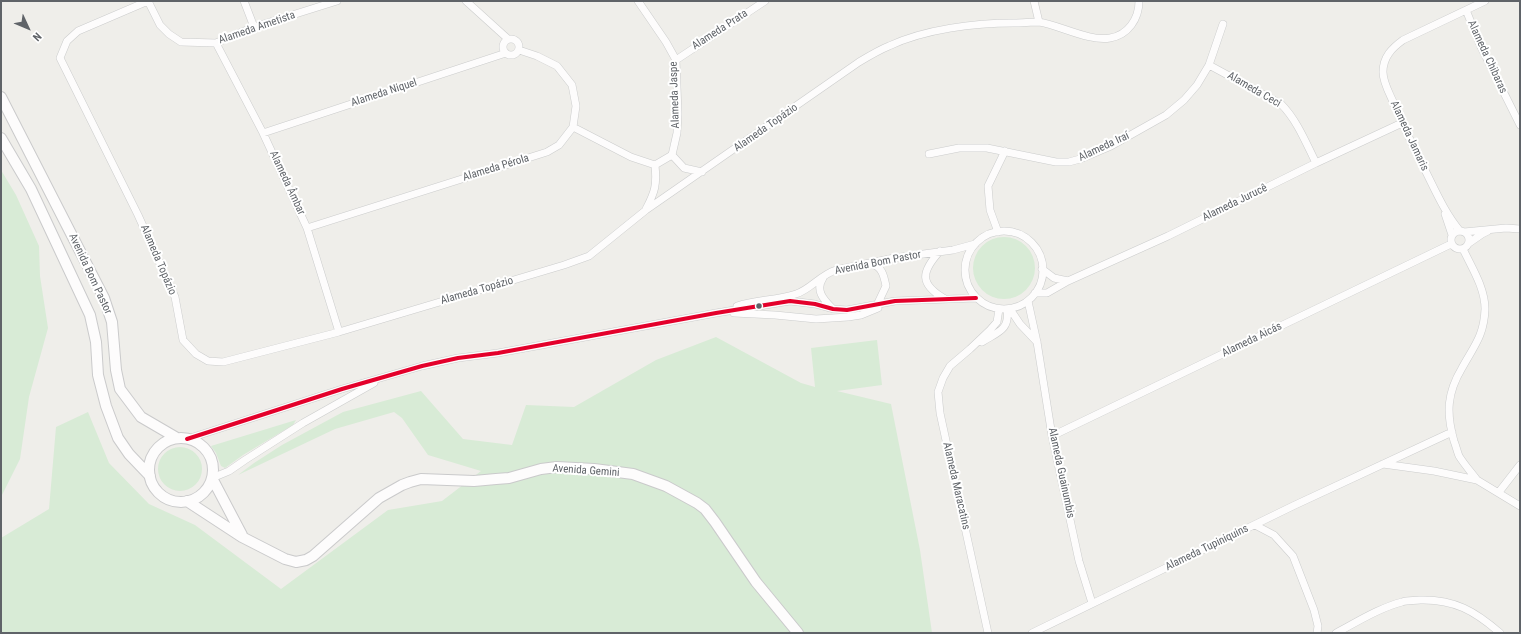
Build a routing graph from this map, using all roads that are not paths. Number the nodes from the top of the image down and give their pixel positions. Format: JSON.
{"nodes":[{"id":1,"x":148,"y":1,"type":"edge"},
{"id":2,"x":244,"y":1,"type":"edge"},
{"id":3,"x":337,"y":1,"type":"edge"},
{"id":4,"x":466,"y":1,"type":"edge"},
{"id":5,"x":638,"y":1,"type":"edge"},
{"id":6,"x":1034,"y":1,"type":"edge"},
{"id":7,"x":1139,"y":1,"type":"edge"},
{"id":8,"x":1485,"y":1,"type":"edge"},
{"id":9,"x":761,"y":2,"type":"edge"},
{"id":10,"x":1466,"y":10,"type":"junction"},
{"id":11,"x":1039,"y":22,"type":"junction"},
{"id":12,"x":1223,"y":24,"type":"dead end"},
{"id":13,"x":254,"y":27,"type":"junction"},
{"id":14,"x":508,"y":40,"type":"junction"},
{"id":15,"x":216,"y":43,"type":"junction"},
{"id":16,"x":519,"y":50,"type":"junction"},
{"id":17,"x":506,"y":53,"type":"junction"},
{"id":18,"x":676,"y":60,"type":"junction"},
{"id":19,"x":1209,"y":65,"type":"junction"},
{"id":20,"x":1,"y":97,"type":"edge"},
{"id":21,"x":1402,"y":123,"type":"junction"},
{"id":22,"x":1520,"y":125,"type":"edge"},
{"id":23,"x":573,"y":127,"type":"junction"},
{"id":24,"x":263,"y":133,"type":"junction"},
{"id":25,"x":1,"y":138,"type":"edge"},
{"id":26,"x":1005,"y":151,"type":"junction"},
{"id":27,"x":929,"y":154,"type":"dead end"},
{"id":28,"x":672,"y":155,"type":"junction"},
{"id":29,"x":1316,"y":163,"type":"junction"},
{"id":30,"x":655,"y":165,"type":"junction"},
{"id":31,"x":684,"y":168,"type":"junction"},
{"id":32,"x":702,"y":172,"type":"junction"},
{"id":33,"x":684,"y":184,"type":"junction"},
{"id":34,"x":655,"y":192,"type":"junction"},
{"id":35,"x":661,"y":200,"type":"junction"},
{"id":36,"x":1443,"y":206,"type":"junction"},
{"id":37,"x":646,"y":210,"type":"junction"},
{"id":38,"x":307,"y":228,"type":"junction"},
{"id":39,"x":1494,"y":229,"type":"junction"},
{"id":40,"x":1520,"y":229,"type":"edge"},
{"id":41,"x":998,"y":232,"type":"junction"},
{"id":42,"x":1462,"y":232,"type":"junction"},
{"id":43,"x":1452,"y":235,"type":"junction"},
{"id":44,"x":1469,"y":243,"type":"junction"},
{"id":45,"x":975,"y":244,"type":"junction"},
{"id":46,"x":1451,"y":244,"type":"junction"},
{"id":47,"x":1463,"y":249,"type":"junction"},
{"id":48,"x":940,"y":251,"type":"junction"},
{"id":49,"x":871,"y":264,"type":"junction"},
{"id":50,"x":1042,"y":269,"type":"junction"},
{"id":51,"x":827,"y":273,"type":"junction"},
{"id":52,"x":1068,"y":281,"type":"junction"},
{"id":53,"x":1035,"y":293,"type":"junction"},
{"id":54,"x":976,"y":298,"type":"junction"},
{"id":55,"x":945,"y":299,"type":"junction"},
{"id":56,"x":895,"y":301,"type":"junction"},
{"id":57,"x":1028,"y":301,"type":"junction"},
{"id":58,"x":877,"y":305,"type":"junction"},
{"id":59,"x":833,"y":309,"type":"junction"},
{"id":60,"x":998,"y":309,"type":"junction"},
{"id":61,"x":1009,"y":309,"type":"junction"},
{"id":62,"x":716,"y":313,"type":"junction"},
{"id":63,"x":338,"y":332,"type":"junction"},
{"id":64,"x":1037,"y":342,"type":"junction"},
{"id":65,"x":970,"y":349,"type":"junction"},
{"id":66,"x":382,"y":378,"type":"junction"},
{"id":67,"x":1452,"y":432,"type":"junction"},
{"id":68,"x":1052,"y":436,"type":"junction"},
{"id":69,"x":182,"y":438,"type":"junction"},
{"id":70,"x":1383,"y":464,"type":"junction"},
{"id":71,"x":1520,"y":465,"type":"edge"},
{"id":72,"x":150,"y":476,"type":"junction"},
{"id":73,"x":212,"y":478,"type":"junction"},
{"id":74,"x":1477,"y":480,"type":"junction"},
{"id":75,"x":1499,"y":492,"type":"junction"},
{"id":76,"x":187,"y":501,"type":"junction"},
{"id":77,"x":1520,"y":506,"type":"edge"},
{"id":78,"x":1255,"y":525,"type":"junction"},
{"id":79,"x":242,"y":537,"type":"junction"},
{"id":80,"x":1092,"y":603,"type":"junction"},
{"id":81,"x":798,"y":633,"type":"edge"},
{"id":82,"x":988,"y":633,"type":"edge"},
{"id":83,"x":1032,"y":633,"type":"edge"},
{"id":84,"x":1317,"y":633,"type":"edge"},
{"id":85,"x":1336,"y":633,"type":"edge"},
{"id":86,"x":1500,"y":633,"type":"edge"}],
"edges":[{"from":1,"to":15,"type":"street","name":"Alameda Ametista"},
{"from":1,"to":63,"type":"street","name":"Alameda Topázio"},
{"from":2,"to":13,"type":"street"},
{"from":3,"to":13,"type":"street","name":"Alameda Ametista"},
{"from":4,"to":14,"type":"street"},
{"from":5,"to":18,"type":"street","name":"Alameda Jaspe"},
{"from":6,"to":11,"type":"street"},
{"from":7,"to":11,"type":"street","name":"Alameda Topázio"},
{"from":8,"to":10,"type":"street"},
{"from":9,"to":18,"type":"street","name":"Alameda Prata"},
{"from":10,"to":21,"type":"street","name":"Alameda Jamaris"},
{"from":10,"to":22,"type":"street","name":"Alameda Chibaras"},
{"from":11,"to":32,"type":"street","name":"Alameda Topázio"},
{"from":12,"to":19,"type":"street","name":"Alameda Iraí"},
{"from":13,"to":15,"type":"street","name":"Alameda Ametista"},
{"from":14,"to":16,"type":"street"},
{"from":14,"to":17,"type":"street"},
{"from":15,"to":24,"type":"street","name":"Alameda Âmbar"},
{"from":16,"to":17,"type":"street"},
{"from":16,"to":23,"type":"street","name":"Alameda Pérola"},
{"from":17,"to":24,"type":"street","name":"Alameda Niquel"},
{"from":18,"to":28,"type":"street","name":"Alameda Jaspe"},
{"from":19,"to":26,"type":"street","name":"Alameda Iraí"},
{"from":19,"to":29,"type":"street","name":"Alameda Ceci"},
{"from":20,"to":69,"type":"street","name":"Avenida Bom Pastor"},
{"from":21,"to":29,"type":"street","name":"Alameda Jurucê"},
{"from":21,"to":36,"type":"street","name":"Alameda Jamaris"},
{"from":23,"to":30,"type":"street"},
{"from":23,"to":38,"type":"street","name":"Alameda Pérola"},
{"from":24,"to":38,"type":"street","name":"Alameda Âmbar"},
{"from":25,"to":72,"type":"street","name":"Avenida Bom Pastor"},
{"from":26,"to":27,"type":"street","name":"Alameda Iraí"},
{"from":26,"to":41,"type":"street"},
{"from":28,"to":30,"type":"street"},
{"from":28,"to":31,"type":"street"},
{"from":29,"to":52,"type":"street","name":"Alameda Jurucê"},
{"from":30,"to":34,"type":"street"},
{"from":31,"to":32,"type":"street"},
{"from":31,"to":33,"type":"street"},
{"from":32,"to":33,"type":"street","name":"Alameda Topázio"},
{"from":33,"to":35,"type":"street","name":"Alameda Topázio"},
{"from":34,"to":35,"type":"street"},
{"from":34,"to":37,"type":"street"},
{"from":35,"to":37,"type":"street","name":"Alameda Topázio"},
{"from":36,"to":42,"type":"street","name":"Alameda Jamaris"},
{"from":36,"to":43,"type":"street","name":"Alameda Jamaris"},
{"from":37,"to":63,"type":"street","name":"Alameda Topázio"},
{"from":38,"to":63,"type":"street","name":"Alameda Âmbar"},
{"from":39,"to":40,"type":"street"},
{"from":39,"to":42,"type":"street"},
{"from":39,"to":44,"type":"street"},
{"from":41,"to":45,"type":"street"},
{"from":41,"to":50,"type":"street"},
{"from":42,"to":43,"type":"street"},
{"from":42,"to":44,"type":"street"},
{"from":43,"to":46,"type":"street"},
{"from":44,"to":47,"type":"street"},
{"from":45,"to":48,"type":"street","name":"Avenida Bom Pastor"},
{"from":45,"to":54,"type":"street"},
{"from":46,"to":47,"type":"street"},
{"from":46,"to":68,"type":"street","name":"Alameda Aicás"},
{"from":47,"to":67,"type":"street"},
{"from":48,"to":49,"type":"street","name":"Avenida Bom Pastor"},
{"from":48,"to":55,"type":"street"},
{"from":49,"to":51,"type":"street","name":"Avenida Bom Pastor"},
{"from":49,"to":58,"type":"street"},
{"from":50,"to":52,"type":"street"},
{"from":50,"to":53,"type":"street"},
{"from":51,"to":59,"type":"street"},
{"from":51,"to":62,"type":"street","name":"Avenida Bom Pastor"},
{"from":52,"to":53,"type":"street","name":"Alameda Jurucê"},
{"from":53,"to":57,"type":"street"},
{"from":54,"to":55,"type":"street","name":"Avenida Bom Pastor"},
{"from":54,"to":60,"type":"street"},
{"from":55,"to":56,"type":"street","name":"Avenida Bom Pastor"},
{"from":56,"to":58,"type":"street","name":"Avenida Bom Pastor"},
{"from":56,"to":62,"type":"street","name":"Avenida Bom Pastor"},
{"from":57,"to":61,"type":"street"},
{"from":57,"to":64,"type":"street","name":"Alameda Guainumbis"},
{"from":58,"to":59,"type":"street","name":"Avenida Bom Pastor"},
{"from":59,"to":62,"type":"street","name":"Avenida Bom Pastor"},
{"from":60,"to":61,"type":"street"},
{"from":60,"to":65,"type":"street","name":"Alameda Maracatins"},
{"from":61,"to":64,"type":"street"},
{"from":61,"to":65,"type":"street","name":"Alameda Maracatins"},
{"from":62,"to":66,"type":"street","name":"Avenida Bom Pastor"},
{"from":64,"to":68,"type":"street","name":"Alameda Guainumbis"},
{"from":65,"to":82,"type":"street","name":"Alameda Maracatins"},
{"from":66,"to":69,"type":"street","name":"Avenida Bom Pastor"},
{"from":66,"to":73,"type":"street","name":"Avenida Bom Pastor"},
{"from":67,"to":70,"type":"street","name":"Alameda Tupiniquins"},
{"from":67,"to":74,"type":"street"},
{"from":68,"to":80,"type":"street","name":"Alameda Guainumbis"},
{"from":69,"to":72,"type":"street"},
{"from":69,"to":73,"type":"street"},
{"from":70,"to":74,"type":"street"},
{"from":70,"to":78,"type":"street","name":"Alameda Tupiniquins"},
{"from":71,"to":75,"type":"street"},
{"from":72,"to":76,"type":"street"},
{"from":73,"to":76,"type":"street"},
{"from":73,"to":79,"type":"street"},
{"from":74,"to":75,"type":"street"},
{"from":75,"to":77,"type":"street"},
{"from":76,"to":79,"type":"street","name":"Avenida Gemini"},
{"from":78,"to":80,"type":"street","name":"Alameda Tupiniquins"},
{"from":78,"to":84,"type":"street"},
{"from":79,"to":81,"type":"street","name":"Avenida Gemini"},
{"from":80,"to":83,"type":"street","name":"Alameda Tupiniquins"},
{"from":85,"to":86,"type":"street"}]}
